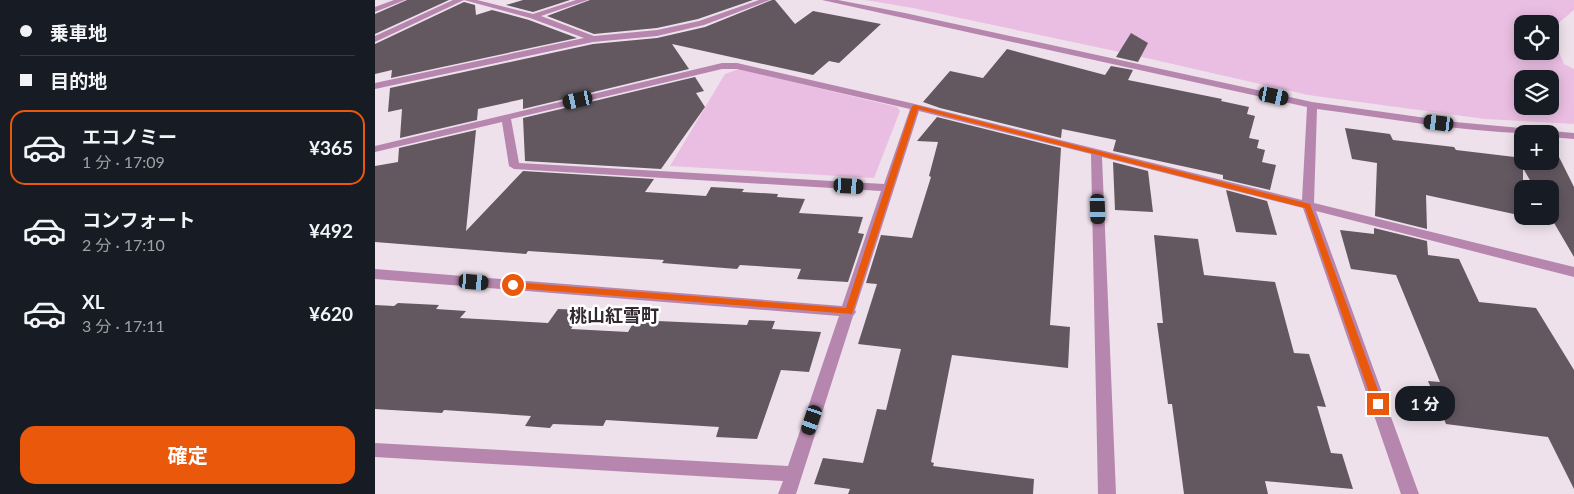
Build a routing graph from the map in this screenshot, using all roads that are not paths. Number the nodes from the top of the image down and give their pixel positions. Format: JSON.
{"nodes":[{"id":1,"x":401,"y":0,"type":"edge"},
{"id":2,"x":460,"y":0,"type":"edge"},
{"id":3,"x":468,"y":0,"type":"edge"},
{"id":4,"x":584,"y":0,"type":"edge"},
{"id":5,"x":742,"y":0,"type":"edge"},
{"id":6,"x":766,"y":0,"type":"edge"},
{"id":7,"x":826,"y":0,"type":"edge"},
{"id":8,"x":753,"y":5,"type":"junction"},
{"id":9,"x":375,"y":10,"type":"edge"},
{"id":10,"x":533,"y":16,"type":"junction"},
{"id":11,"x":593,"y":39,"type":"junction"},
{"id":12,"x":375,"y":40,"type":"edge"},
{"id":13,"x":375,"y":86,"type":"edge"},
{"id":14,"x":1313,"y":105,"type":"junction"},
{"id":15,"x":915,"y":106,"type":"junction"},
{"id":16,"x":506,"y":117,"type":"junction"},
{"id":17,"x":1514,"y":131,"type":"edge"},
{"id":18,"x":1559,"y":135,"type":"edge"},
{"id":19,"x":1574,"y":136,"type":"edge"},
{"id":20,"x":375,"y":149,"type":"edge"},
{"id":21,"x":1097,"y":152,"type":"junction"},
{"id":22,"x":889,"y":188,"type":"junction"},
{"id":23,"x":1308,"y":206,"type":"junction"},
{"id":24,"x":1574,"y":272,"type":"edge"},
{"id":25,"x":375,"y":274,"type":"edge"},
{"id":26,"x":849,"y":312,"type":"junction"},
{"id":27,"x":375,"y":450,"type":"edge"},
{"id":28,"x":794,"y":474,"type":"junction"},
{"id":29,"x":787,"y":494,"type":"edge"},
{"id":30,"x":1107,"y":494,"type":"edge"},
{"id":31,"x":1410,"y":494,"type":"edge"}],
"edges":[{"from":1,"to":9,"type":"street"},
{"from":2,"to":12,"type":"street"},
{"from":3,"to":10,"type":"street"},
{"from":4,"to":10,"type":"street"},
{"from":5,"to":8,"type":"street"},
{"from":6,"to":8,"type":"street"},
{"from":7,"to":14,"type":"street"},
{"from":8,"to":11,"type":"street"},
{"from":10,"to":11,"type":"street"},
{"from":11,"to":13,"type":"street"},
{"from":14,"to":17,"type":"street"},
{"from":14,"to":23,"type":"street"},
{"from":15,"to":16,"type":"street"},
{"from":15,"to":21,"type":"street"},
{"from":15,"to":22,"type":"street"},
{"from":16,"to":20,"type":"street"},
{"from":16,"to":22,"type":"street"},
{"from":18,"to":19,"type":"street"},
{"from":21,"to":23,"type":"street"},
{"from":21,"to":30,"type":"street"},
{"from":22,"to":26,"type":"street"},
{"from":23,"to":24,"type":"street"},
{"from":23,"to":31,"type":"street"},
{"from":25,"to":26,"type":"street"},
{"from":26,"to":28,"type":"street"},
{"from":27,"to":28,"type":"street"},
{"from":28,"to":29,"type":"street"}]}
